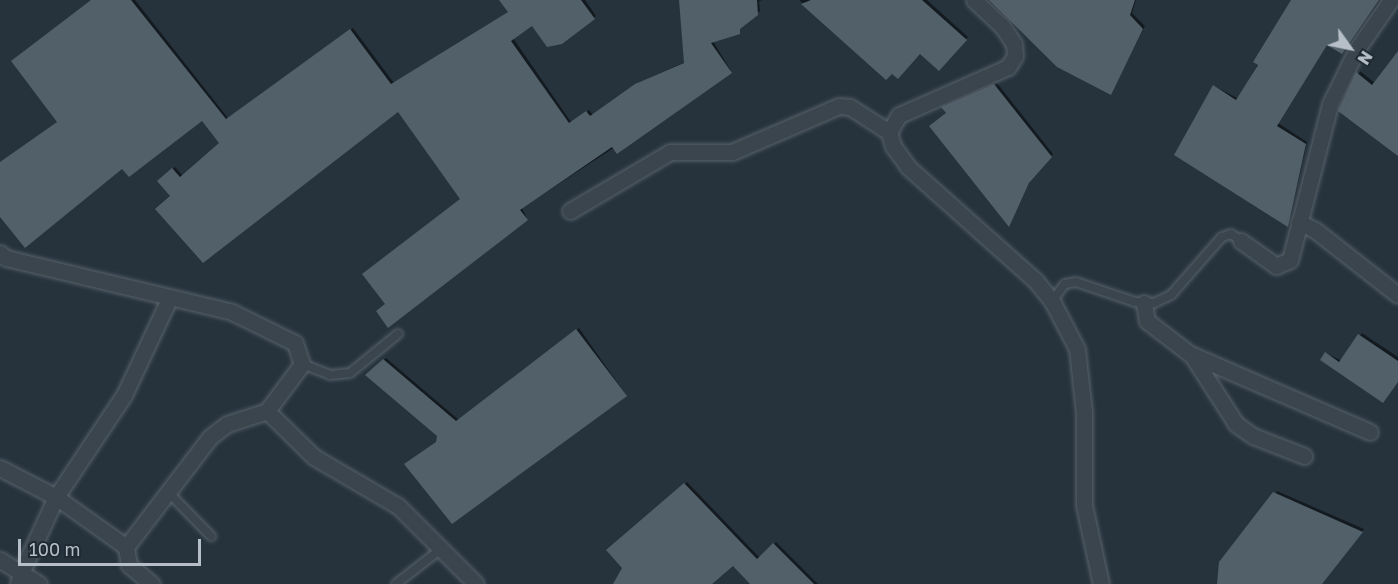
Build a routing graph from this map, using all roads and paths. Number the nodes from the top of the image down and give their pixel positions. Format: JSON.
{"nodes":[{"id":1,"x":974,"y":0,"type":"edge"},
{"id":2,"x":1391,"y":0,"type":"edge"},
{"id":3,"x":889,"y":132,"type":"junction"},
{"id":4,"x":570,"y":211,"type":"dead end"},
{"id":5,"x":1299,"y":222,"type":"junction"},
{"id":6,"x":1241,"y":241,"type":"joint"},
{"id":7,"x":0,"y":253,"type":"edge"},
{"id":8,"x":1398,"y":295,"type":"edge"},
{"id":9,"x":170,"y":297,"type":"junction"},
{"id":10,"x":1052,"y":301,"type":"junction"},
{"id":11,"x":1144,"y":303,"type":"junction"},
{"id":12,"x":398,"y":334,"type":"dead end"},
{"id":13,"x":1190,"y":354,"type":"junction"},
{"id":14,"x":302,"y":364,"type":"junction"},
{"id":15,"x":267,"y":411,"type":"junction"},
{"id":16,"x":1370,"y":432,"type":"dead end"},
{"id":17,"x":1304,"y":456,"type":"dead end"},
{"id":18,"x":0,"y":468,"type":"edge"},
{"id":19,"x":168,"y":492,"type":"junction"},
{"id":20,"x":56,"y":497,"type":"junction"},
{"id":21,"x":211,"y":536,"type":"dead end"},
{"id":22,"x":126,"y":547,"type":"junction"},
{"id":23,"x":441,"y":549,"type":"junction"},
{"id":24,"x":0,"y":560,"type":"edge"},
{"id":25,"x":20,"y":579,"type":"edge"},
{"id":26,"x":39,"y":584,"type":"edge"},
{"id":27,"x":152,"y":584,"type":"edge"},
{"id":28,"x":396,"y":584,"type":"edge"},
{"id":29,"x":476,"y":584,"type":"edge"},
{"id":30,"x":1101,"y":584,"type":"edge"}],
"edges":[{"from":1,"to":3,"type":"street"},
{"from":2,"to":5,"type":"street"},
{"from":3,"to":4,"type":"street"},
{"from":3,"to":10,"type":"street"},
{"from":5,"to":6,"type":"street"},
{"from":5,"to":8,"type":"street"},
{"from":6,"to":11,"type":"lane"},
{"from":7,"to":9,"type":"street"},
{"from":9,"to":14,"type":"street"},
{"from":9,"to":20,"type":"street"},
{"from":10,"to":11,"type":"lane"},
{"from":10,"to":30,"type":"street"},
{"from":11,"to":13,"type":"street"},
{"from":12,"to":14,"type":"lane"},
{"from":13,"to":16,"type":"street"},
{"from":13,"to":17,"type":"street"},
{"from":14,"to":15,"type":"street"},
{"from":15,"to":19,"type":"street"},
{"from":15,"to":23,"type":"street"},
{"from":18,"to":20,"type":"street"},
{"from":19,"to":21,"type":"lane"},
{"from":19,"to":22,"type":"street"},
{"from":20,"to":22,"type":"street"},
{"from":20,"to":25,"type":"street"},
{"from":22,"to":27,"type":"street"},
{"from":23,"to":28,"type":"lane"},
{"from":23,"to":29,"type":"street"},
{"from":24,"to":25,"type":"street"},
{"from":25,"to":26,"type":"street"}]}
